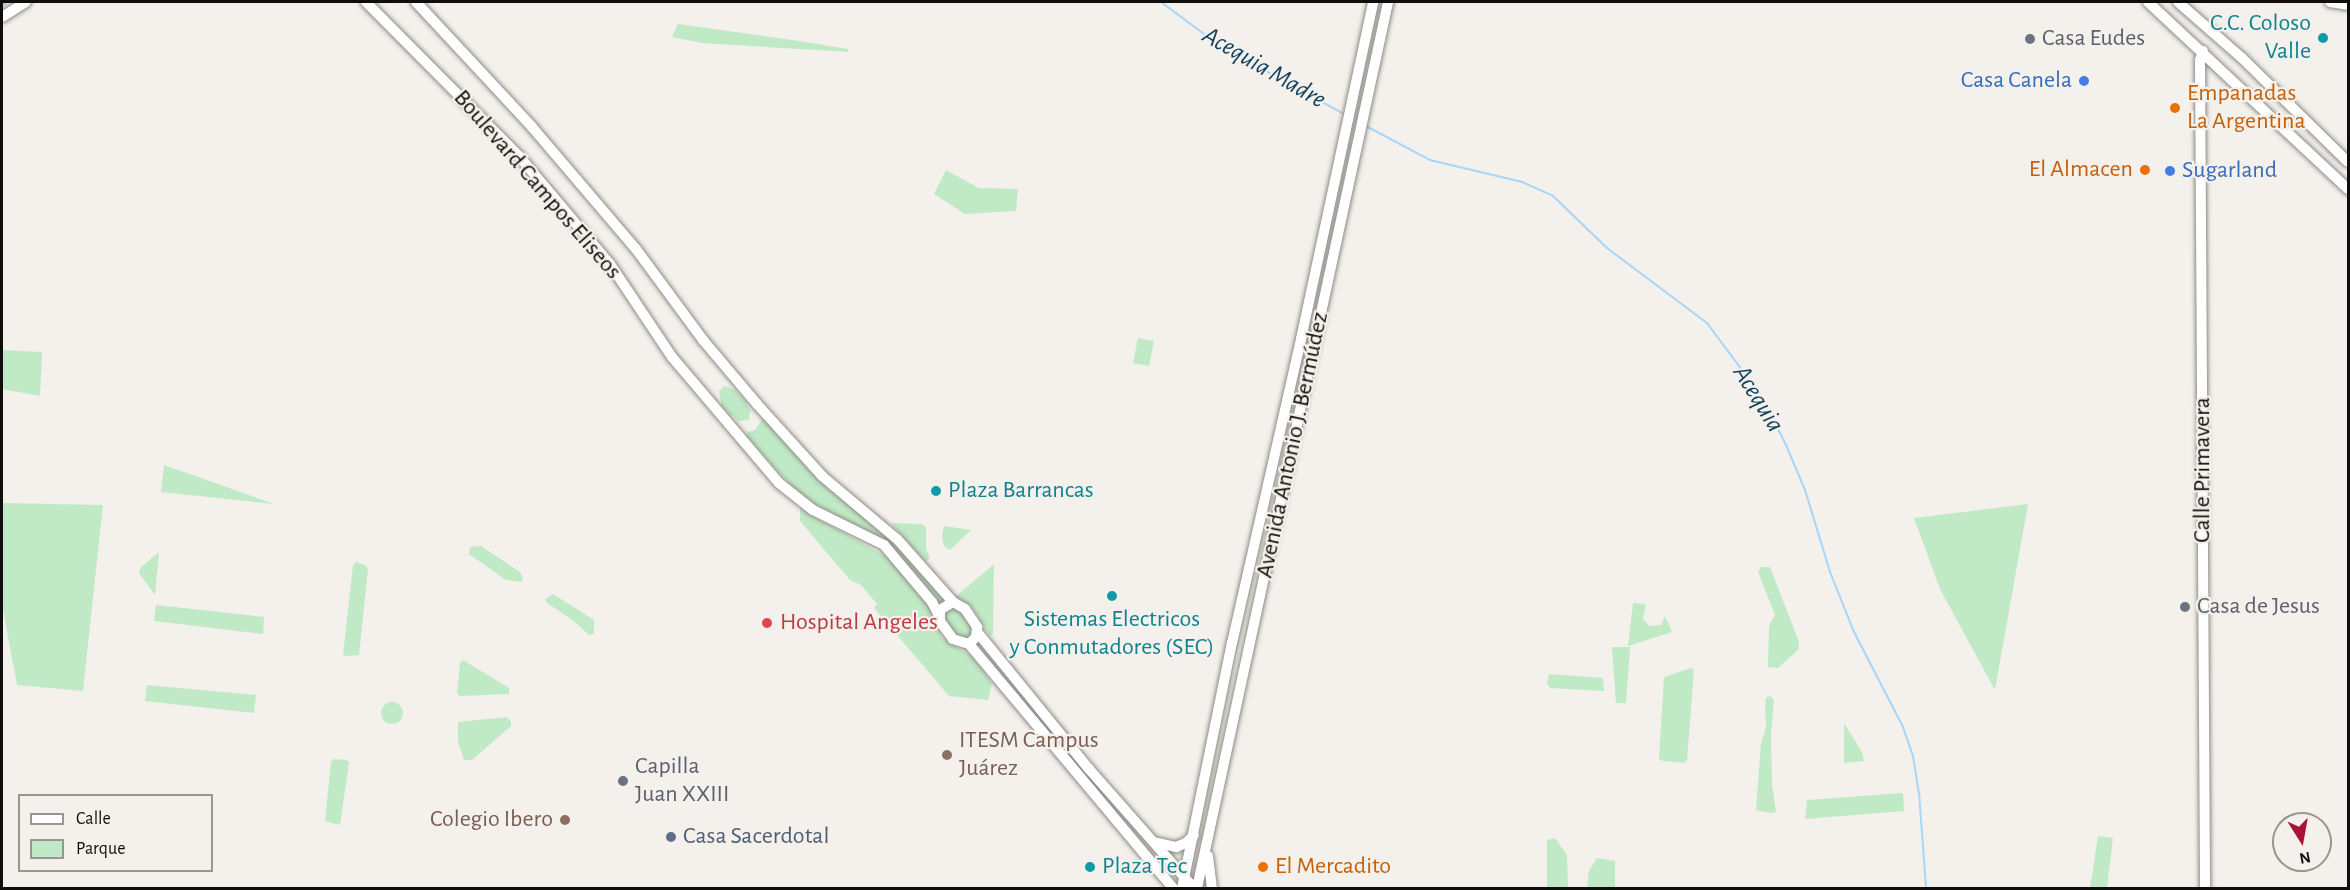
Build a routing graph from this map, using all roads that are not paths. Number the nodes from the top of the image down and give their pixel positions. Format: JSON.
{"nodes":[{"id":1,"x":26,"y":2,"type":"edge"},
{"id":2,"x":366,"y":2,"type":"edge"},
{"id":3,"x":416,"y":2,"type":"edge"},
{"id":4,"x":1373,"y":2,"type":"edge"},
{"id":5,"x":1389,"y":2,"type":"edge"},
{"id":6,"x":2148,"y":2,"type":"edge"},
{"id":7,"x":2178,"y":2,"type":"edge"},
{"id":8,"x":2330,"y":2,"type":"edge"},
{"id":9,"x":2349,"y":5,"type":"edge"},
{"id":10,"x":2,"y":17,"type":"edge"},
{"id":11,"x":2203,"y":51,"type":"junction"},
{"id":12,"x":2349,"y":162,"type":"edge"},
{"id":13,"x":2349,"y":169,"type":"edge"},
{"id":14,"x":2332,"y":174,"type":"junction"},
{"id":15,"x":2349,"y":189,"type":"edge"},
{"id":16,"x":1257,"y":531,"type":"junction"},
{"id":17,"x":1273,"y":535,"type":"junction"},
{"id":18,"x":953,"y":602,"type":"junction"},
{"id":19,"x":938,"y":614,"type":"junction"},
{"id":20,"x":978,"y":633,"type":"junction"},
{"id":21,"x":969,"y":644,"type":"junction"},
{"id":22,"x":1096,"y":777,"type":"junction"},
{"id":23,"x":1086,"y":785,"type":"junction"},
{"id":24,"x":1194,"y":835,"type":"junction"},
{"id":25,"x":1154,"y":842,"type":"junction"},
{"id":26,"x":1206,"y":847,"type":"junction"},
{"id":27,"x":1183,"y":883,"type":"edge"},
{"id":28,"x":1173,"y":888,"type":"edge"},
{"id":29,"x":1196,"y":888,"type":"edge"},
{"id":30,"x":1212,"y":888,"type":"edge"},
{"id":31,"x":2205,"y":888,"type":"edge"}],
"edges":[{"from":1,"to":10,"type":"main road"},
{"from":2,"to":19,"type":"main road","name":"Boulevard Campos Eliseos"},
{"from":3,"to":18,"type":"main road","name":"Boulevard Campos Eliseos"},
{"from":4,"to":16,"type":"main road","name":"Avenida Antonio J. Bermúdez"},
{"from":5,"to":17,"type":"main road","name":"Avenida Antonio J. Bermúdez"},
{"from":6,"to":11,"type":"main road"},
{"from":7,"to":12,"type":"main road"},
{"from":8,"to":9,"type":"main road"},
{"from":11,"to":14,"type":"main road"},
{"from":11,"to":31,"type":"main road","name":"Calle Primavera"},
{"from":13,"to":14,"type":"main road"},
{"from":14,"to":15,"type":"main road"},
{"from":16,"to":17,"type":"main road"},
{"from":16,"to":24,"type":"main road","name":"Avenida Antonio J. Bermúdez"},
{"from":17,"to":26,"type":"main road","name":"Avenida Antonio J. Bermúdez"},
{"from":18,"to":19,"type":"main road"},
{"from":18,"to":20,"type":"main road"},
{"from":19,"to":21,"type":"main road"},
{"from":20,"to":21,"type":"main road"},
{"from":20,"to":22,"type":"main road"},
{"from":21,"to":23,"type":"main road"},
{"from":22,"to":23,"type":"main road"},
{"from":22,"to":25,"type":"main road"},
{"from":23,"to":28,"type":"main road"},
{"from":24,"to":25,"type":"main road"},
{"from":24,"to":27,"type":"main road","name":"Avenida Antonio J. Bermúdez"},
{"from":25,"to":27,"type":"main road"},
{"from":26,"to":29,"type":"main road","name":"Avenida Antonio J. Bermúdez"},
{"from":26,"to":30,"type":"main road"},
{"from":27,"to":29,"type":"main road"}]}
